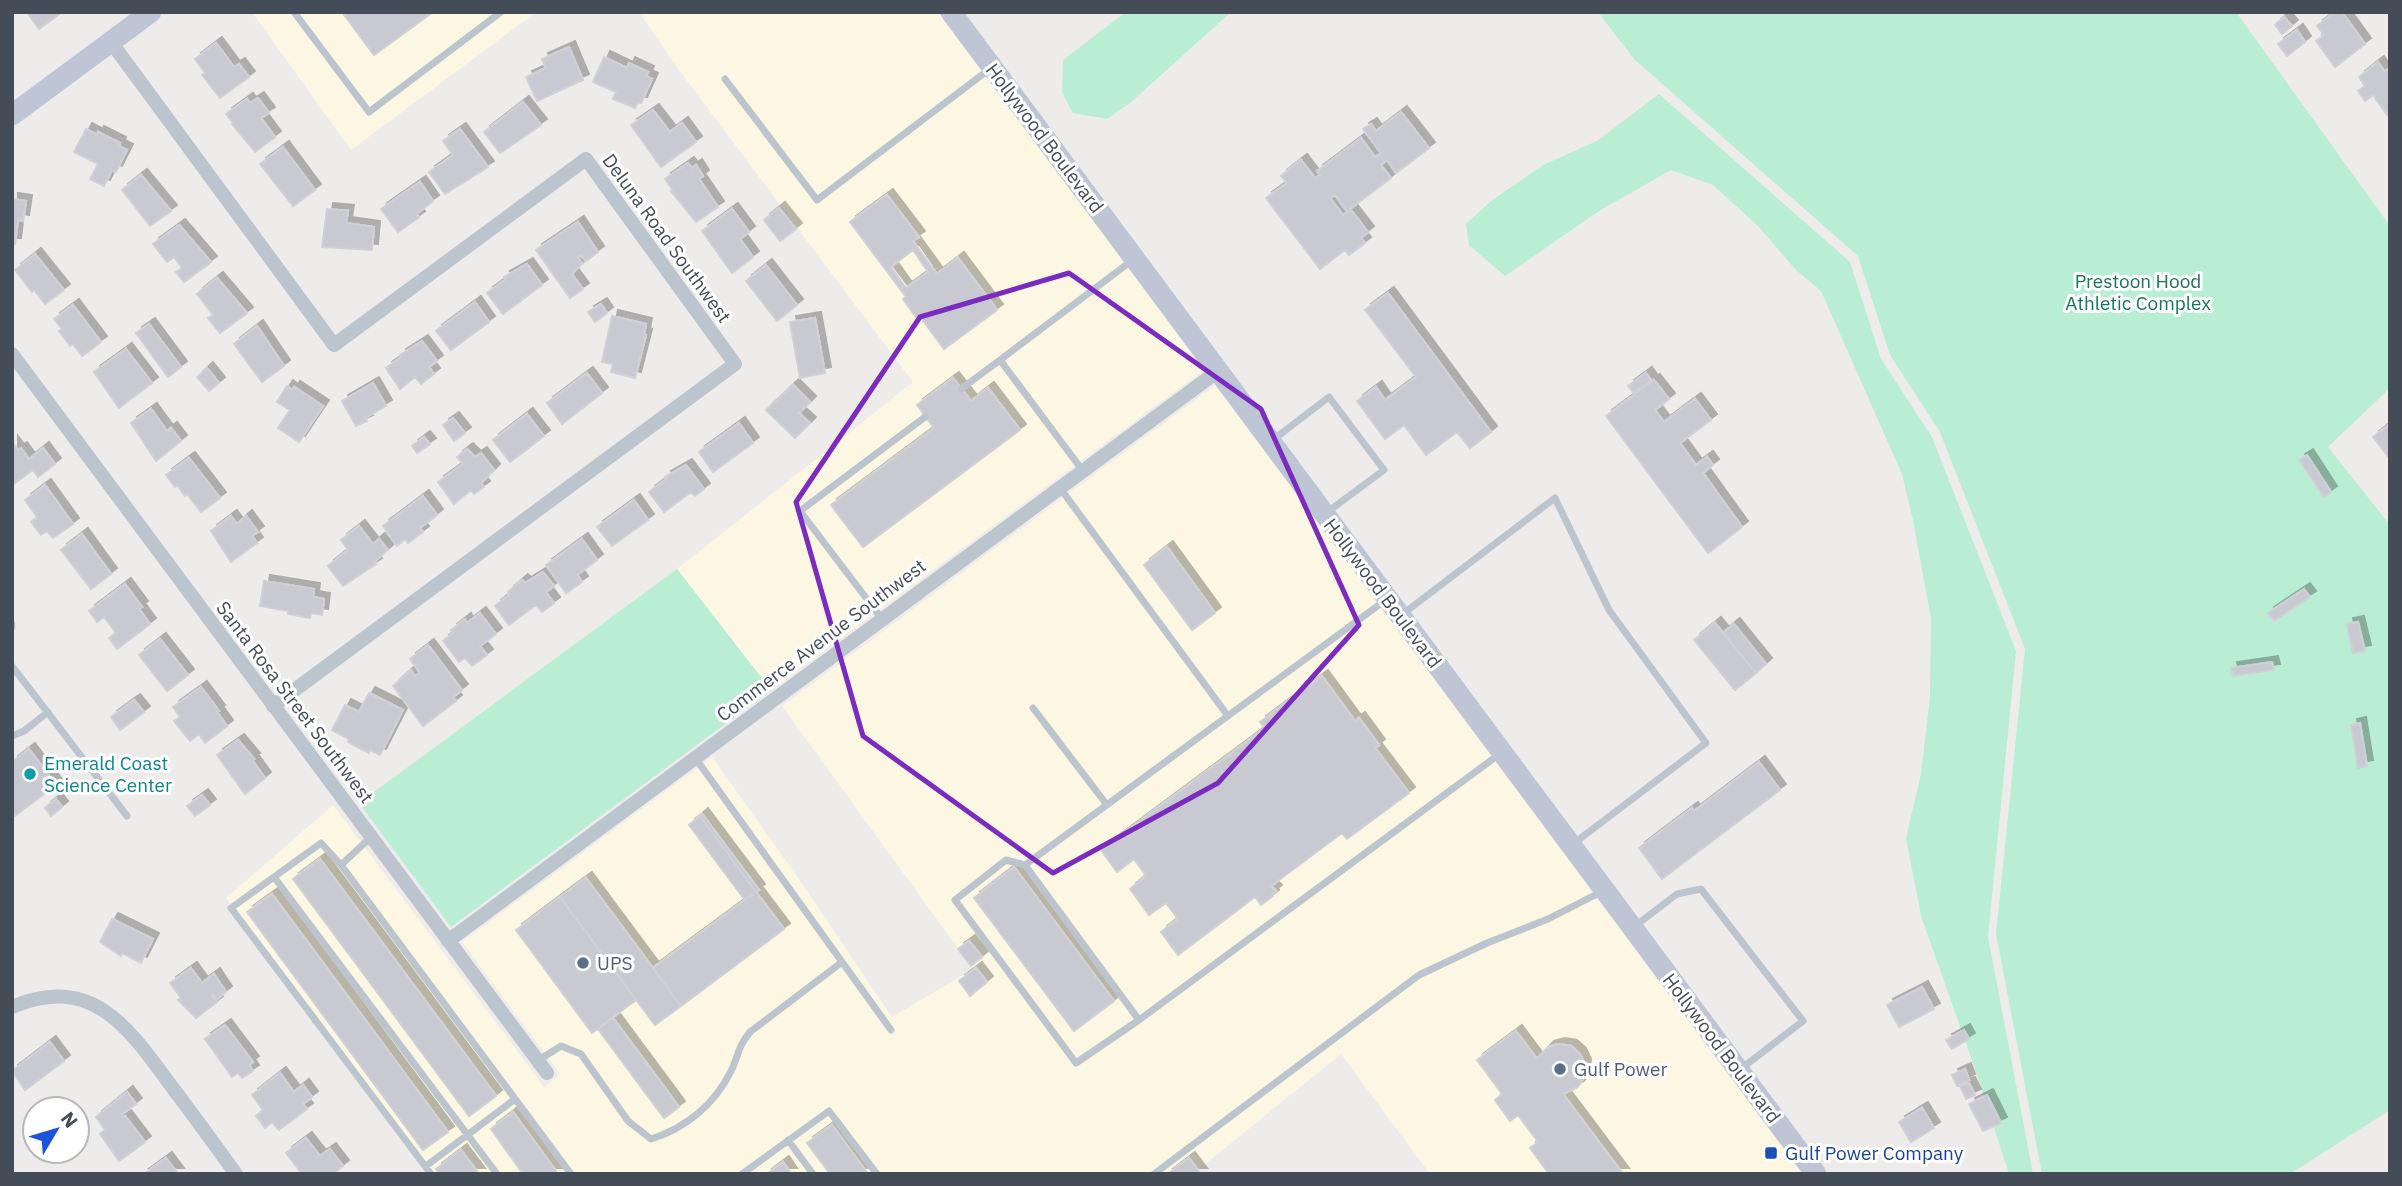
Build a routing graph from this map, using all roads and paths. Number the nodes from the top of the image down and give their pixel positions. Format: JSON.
{"nodes":[{"id":1,"x":152,"y":12,"type":"edge"},
{"id":2,"x":294,"y":12,"type":"edge"},
{"id":3,"x":502,"y":12,"type":"edge"},
{"id":4,"x":951,"y":12,"type":"edge"},
{"id":5,"x":111,"y":42,"type":"junction"},
{"id":6,"x":992,"y":67,"type":"junction"},
{"id":7,"x":725,"y":79,"type":"dead end"},
{"id":8,"x":12,"y":115,"type":"edge"},
{"id":9,"x":1135,"y":259,"type":"junction"},
{"id":10,"x":12,"y":354,"type":"edge"},
{"id":11,"x":1000,"y":360,"type":"junction"},
{"id":12,"x":1218,"y":371,"type":"junction"},
{"id":13,"x":961,"y":389,"type":"dead end"},
{"id":14,"x":925,"y":417,"type":"dead end"},
{"id":15,"x":1270,"y":441,"type":"junction"},
{"id":16,"x":1083,"y":471,"type":"junction"},
{"id":17,"x":1060,"y":488,"type":"junction"},
{"id":18,"x":1325,"y":514,"type":"junction"},
{"id":19,"x":1394,"y":607,"type":"junction"},
{"id":20,"x":883,"y":619,"type":"junction"},
{"id":21,"x":12,"y":666,"type":"edge"},
{"id":22,"x":273,"y":706,"type":"junction"},
{"id":23,"x":1033,"y":708,"type":"dead end"},
{"id":24,"x":48,"y":712,"type":"junction"},
{"id":25,"x":1228,"y":716,"type":"junction"},
{"id":26,"x":12,"y":736,"type":"edge"},
{"id":27,"x":1502,"y":752,"type":"junction"},
{"id":28,"x":695,"y":758,"type":"junction"},
{"id":29,"x":1107,"y":805,"type":"junction"},
{"id":30,"x":127,"y":816,"type":"dead end"},
{"id":31,"x":371,"y":837,"type":"junction"},
{"id":32,"x":1571,"y":845,"type":"junction"},
{"id":33,"x":341,"y":865,"type":"junction"},
{"id":34,"x":1025,"y":865,"type":"junction"},
{"id":35,"x":274,"y":877,"type":"junction"},
{"id":36,"x":1605,"y":890,"type":"junction"},
{"id":37,"x":1632,"y":927,"type":"junction"},
{"id":38,"x":448,"y":941,"type":"junction"},
{"id":39,"x":842,"y":962,"type":"junction"},
{"id":40,"x":12,"y":1007,"type":"edge"},
{"id":41,"x":1139,"y":1020,"type":"junction"},
{"id":42,"x":891,"y":1030,"type":"dead end"},
{"id":43,"x":537,"y":1061,"type":"junction"},
{"id":44,"x":1739,"y":1070,"type":"junction"},
{"id":45,"x":547,"y":1073,"type":"dead end"},
{"id":46,"x":515,"y":1099,"type":"junction"},
{"id":47,"x":467,"y":1134,"type":"junction"},
{"id":48,"x":788,"y":1140,"type":"junction"},
{"id":49,"x":425,"y":1166,"type":"junction"},
{"id":50,"x":1809,"y":1171,"type":"edge"},
{"id":51,"x":236,"y":1174,"type":"edge"},
{"id":52,"x":431,"y":1174,"type":"edge"},
{"id":53,"x":497,"y":1174,"type":"edge"},
{"id":54,"x":571,"y":1174,"type":"edge"},
{"id":55,"x":742,"y":1174,"type":"edge"},
{"id":56,"x":813,"y":1174,"type":"edge"},
{"id":57,"x":877,"y":1174,"type":"edge"},
{"id":58,"x":1154,"y":1174,"type":"edge"}],
"edges":[{"from":1,"to":5,"type":"street"},
{"from":2,"to":3,"type":"lane"},
{"from":4,"to":6,"type":"street","name":"Hollywood Boulevard"},
{"from":5,"to":8,"type":"street"},
{"from":5,"to":22,"type":"street","name":"Deluna Road Southwest"},
{"from":6,"to":7,"type":"lane"},
{"from":6,"to":9,"type":"street","name":"Hollywood Boulevard"},
{"from":9,"to":11,"type":"lane"},
{"from":9,"to":12,"type":"street","name":"Hollywood Boulevard"},
{"from":10,"to":22,"type":"street","name":"Santa Rosa Street Southwest"},
{"from":11,"to":13,"type":"lane"},
{"from":11,"to":16,"type":"lane"},
{"from":12,"to":15,"type":"street","name":"Hollywood Boulevard"},
{"from":12,"to":16,"type":"street","name":"Commerce Avenue Southwest"},
{"from":14,"to":20,"type":"lane"},
{"from":15,"to":18,"type":"street","name":"Hollywood Boulevard"},
{"from":15,"to":18,"type":"lane"},
{"from":16,"to":17,"type":"street","name":"Commerce Avenue Southwest"},
{"from":17,"to":20,"type":"street","name":"Commerce Avenue Southwest"},
{"from":17,"to":25,"type":"lane"},
{"from":18,"to":19,"type":"street","name":"Hollywood Boulevard"},
{"from":19,"to":25,"type":"lane"},
{"from":19,"to":27,"type":"street","name":"Hollywood Boulevard"},
{"from":19,"to":32,"type":"lane"},
{"from":20,"to":28,"type":"street","name":"Commerce Avenue Southwest"},
{"from":21,"to":24,"type":"lane"},
{"from":22,"to":31,"type":"street","name":"Santa Rosa Street Southwest"},
{"from":23,"to":29,"type":"lane"},
{"from":24,"to":26,"type":"lane"},
{"from":24,"to":30,"type":"lane"},
{"from":25,"to":29,"type":"lane"},
{"from":27,"to":32,"type":"street","name":"Hollywood Boulevard"},
{"from":27,"to":41,"type":"lane"},
{"from":28,"to":38,"type":"street","name":"Commerce Avenue Southwest"},
{"from":28,"to":39,"type":"lane"},
{"from":29,"to":34,"type":"lane"},
{"from":31,"to":33,"type":"lane"},
{"from":31,"to":38,"type":"street","name":"Santa Rosa Street Southwest"},
{"from":32,"to":36,"type":"street","name":"Hollywood Boulevard"},
{"from":33,"to":35,"type":"lane"},
{"from":33,"to":46,"type":"lane"},
{"from":34,"to":41,"type":"lane"},
{"from":34,"to":41,"type":"lane"},
{"from":35,"to":47,"type":"lane"},
{"from":35,"to":49,"type":"lane"},
{"from":36,"to":37,"type":"street","name":"Hollywood Boulevard"},
{"from":36,"to":58,"type":"lane"},
{"from":37,"to":44,"type":"street","name":"Hollywood Boulevard"},
{"from":37,"to":44,"type":"lane"},
{"from":38,"to":43,"type":"street","name":"Santa Rosa Street Southwest"},
{"from":39,"to":42,"type":"lane"},
{"from":39,"to":43,"type":"lane"},
{"from":40,"to":51,"type":"street"},
{"from":43,"to":45,"type":"street","name":"Santa Rosa Street Southwest"},
{"from":44,"to":50,"type":"street","name":"Hollywood Boulevard"},
{"from":46,"to":47,"type":"lane"},
{"from":46,"to":54,"type":"lane"},
{"from":47,"to":49,"type":"lane"},
{"from":47,"to":53,"type":"lane"},
{"from":48,"to":55,"type":"lane"},
{"from":48,"to":56,"type":"lane"},
{"from":48,"to":57,"type":"lane"},
{"from":49,"to":52,"type":"lane"}]}
